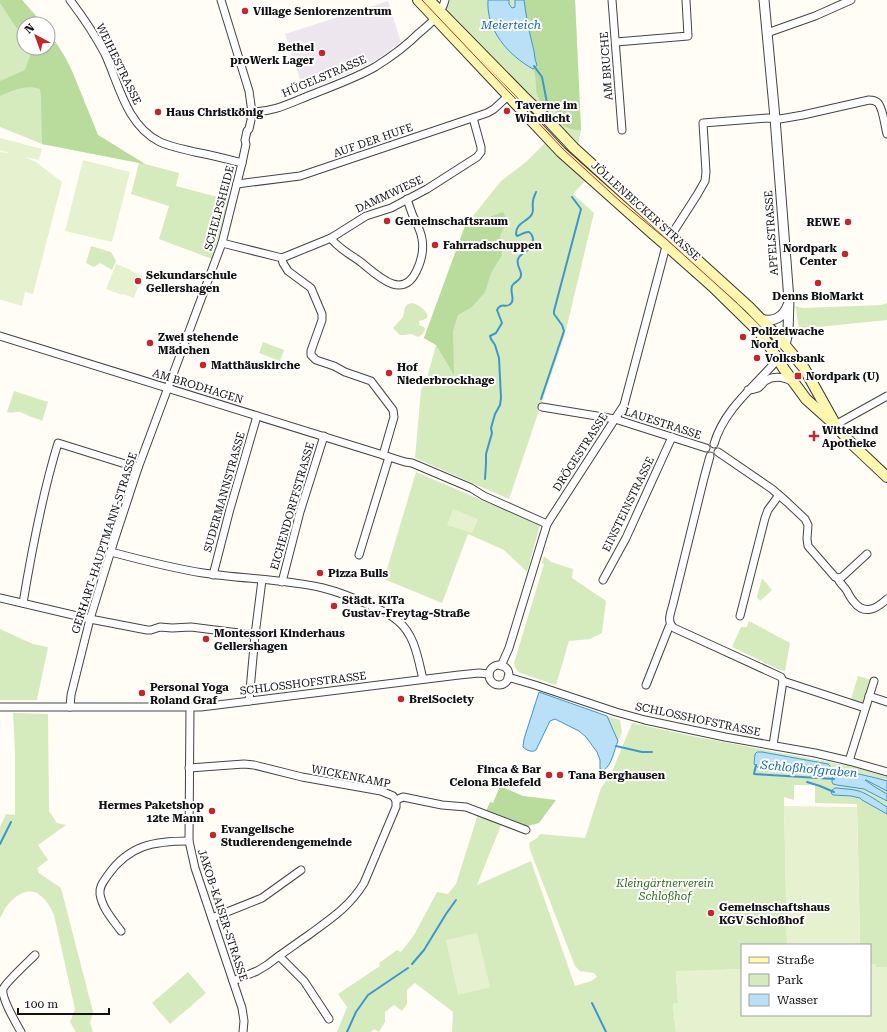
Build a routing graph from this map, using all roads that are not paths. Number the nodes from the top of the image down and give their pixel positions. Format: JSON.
{"nodes":[{"id":1,"x":70,"y":0,"type":"edge"},
{"id":2,"x":221,"y":0,"type":"edge"},
{"id":3,"x":418,"y":0,"type":"edge"},
{"id":4,"x":429,"y":0,"type":"edge"},
{"id":5,"x":446,"y":0,"type":"edge"},
{"id":6,"x":612,"y":0,"type":"edge"},
{"id":7,"x":686,"y":0,"type":"edge"},
{"id":8,"x":764,"y":0,"type":"edge"},
{"id":9,"x":851,"y":0,"type":"edge"},
{"id":10,"x":438,"y":15,"type":"junction"},
{"id":11,"x":767,"y":33,"type":"junction"},
{"id":12,"x":616,"y":42,"type":"junction"},
{"id":13,"x":508,"y":96,"type":"junction"},
{"id":14,"x":252,"y":112,"type":"junction"},
{"id":15,"x":473,"y":118,"type":"junction"},
{"id":16,"x":775,"y":118,"type":"junction"},
{"id":17,"x":622,"y":130,"type":"dead end"},
{"id":18,"x":887,"y":134,"type":"edge"},
{"id":19,"x":242,"y":163,"type":"junction"},
{"id":20,"x":238,"y":184,"type":"junction"},
{"id":21,"x":407,"y":199,"type":"junction"},
{"id":22,"x":331,"y":238,"type":"junction"},
{"id":23,"x":669,"y":242,"type":"junction"},
{"id":24,"x":222,"y":243,"type":"junction"},
{"id":25,"x":282,"y":258,"type":"junction"},
{"id":26,"x":789,"y":300,"type":"junction"},
{"id":27,"x":761,"y":319,"type":"junction"},
{"id":28,"x":0,"y":336,"type":"edge"},
{"id":29,"x":785,"y":345,"type":"junction"},
{"id":30,"x":778,"y":359,"type":"junction"},
{"id":31,"x":794,"y":383,"type":"junction"},
{"id":32,"x":169,"y":388,"type":"junction"},
{"id":33,"x":748,"y":390,"type":"junction"},
{"id":34,"x":887,"y":396,"type":"edge"},
{"id":35,"x":542,"y":407,"type":"dead end"},
{"id":36,"x":257,"y":416,"type":"junction"},
{"id":37,"x":615,"y":419,"type":"junction"},
{"id":38,"x":836,"y":426,"type":"junction"},
{"id":39,"x":324,"y":436,"type":"junction"},
{"id":40,"x":672,"y":437,"type":"junction"},
{"id":41,"x":714,"y":444,"type":"junction"},
{"id":42,"x":706,"y":448,"type":"junction"},
{"id":43,"x":718,"y":452,"type":"junction"},
{"id":44,"x":386,"y":456,"type":"junction"},
{"id":45,"x":710,"y":456,"type":"junction"},
{"id":46,"x":138,"y":468,"type":"junction"},
{"id":47,"x":887,"y":477,"type":"edge"},
{"id":48,"x":778,"y":495,"type":"junction"},
{"id":49,"x":547,"y":524,"type":"junction"},
{"id":50,"x":111,"y":552,"type":"junction"},
{"id":51,"x":867,"y":554,"type":"dead end"},
{"id":52,"x":359,"y":555,"type":"dead end"},
{"id":53,"x":213,"y":575,"type":"junction"},
{"id":54,"x":838,"y":578,"type":"junction"},
{"id":55,"x":262,"y":580,"type":"junction"},
{"id":56,"x":602,"y":580,"type":"dead end"},
{"id":57,"x":282,"y":582,"type":"junction"},
{"id":58,"x":0,"y":598,"type":"edge"},
{"id":59,"x":887,"y":599,"type":"edge"},
{"id":60,"x":23,"y":603,"type":"junction"},
{"id":61,"x":740,"y":616,"type":"dead end"},
{"id":62,"x":90,"y":619,"type":"junction"},
{"id":63,"x":671,"y":626,"type":"junction"},
{"id":64,"x":255,"y":635,"type":"junction"},
{"id":65,"x":501,"y":666,"type":"junction"},
{"id":66,"x":489,"y":674,"type":"junction"},
{"id":67,"x":508,"y":677,"type":"junction"},
{"id":68,"x":422,"y":679,"type":"junction"},
{"id":69,"x":874,"y":681,"type":"dead end"},
{"id":70,"x":782,"y":682,"type":"junction"},
{"id":71,"x":646,"y":686,"type":"dead end"},
{"id":72,"x":869,"y":696,"type":"junction"},
{"id":73,"x":249,"y":701,"type":"junction"},
{"id":74,"x":887,"y":702,"type":"edge"},
{"id":75,"x":0,"y":707,"type":"edge"},
{"id":76,"x":70,"y":707,"type":"junction"},
{"id":77,"x":190,"y":707,"type":"junction"},
{"id":78,"x":865,"y":708,"type":"junction"},
{"id":79,"x":773,"y":745,"type":"junction"},
{"id":80,"x":849,"y":761,"type":"junction"},
{"id":81,"x":189,"y":768,"type":"junction"},
{"id":82,"x":887,"y":772,"type":"edge"},
{"id":83,"x":396,"y":800,"type":"junction"},
{"id":84,"x":526,"y":830,"type":"dead end"},
{"id":85,"x":189,"y":841,"type":"junction"},
{"id":86,"x":301,"y":870,"type":"dead end"},
{"id":87,"x":212,"y":918,"type":"junction"},
{"id":88,"x":121,"y":931,"type":"dead end"},
{"id":89,"x":35,"y":955,"type":"dead end"},
{"id":90,"x":279,"y":956,"type":"junction"},
{"id":91,"x":233,"y":981,"type":"junction"},
{"id":92,"x":328,"y":1019,"type":"dead end"},
{"id":93,"x":21,"y":1032,"type":"edge"},
{"id":94,"x":243,"y":1032,"type":"edge"}],
"edges":[{"from":1,"to":19,"type":"street","name":"WEIHESTRASSE"},
{"from":2,"to":14,"type":"street","name":"SCHELPSHEIDE"},
{"from":3,"to":10,"type":"main road","name":"JÖLLENBECKER STRASSE"},
{"from":4,"to":10,"type":"main road","name":"JÖLLENBECKER STRASSE"},
{"from":5,"to":10,"type":"street"},
{"from":6,"to":12,"type":"street","name":"AM BRUCHE"},
{"from":7,"to":12,"type":"street"},
{"from":8,"to":11,"type":"street","name":"APFELSTRASSE"},
{"from":9,"to":11,"type":"street"},
{"from":10,"to":13,"type":"main road","name":"JÖLLENBECKER STRASSE"},
{"from":10,"to":14,"type":"street","name":"HÜGELSTRASSE"},
{"from":10,"to":23,"type":"main road","name":"JÖLLENBECKER STRASSE"},
{"from":11,"to":16,"type":"street","name":"APFELSTRASSE"},
{"from":12,"to":17,"type":"street","name":"AM BRUCHE"},
{"from":13,"to":15,"type":"street","name":"AUF DER HUFE"},
{"from":13,"to":23,"type":"main road","name":"JÖLLENBECKER STRASSE"},
{"from":14,"to":19,"type":"street","name":"SCHELPSHEIDE"},
{"from":15,"to":20,"type":"street","name":"AUF DER HUFE"},
{"from":15,"to":21,"type":"street","name":"DAMMWIESE"},
{"from":16,"to":18,"type":"street"},
{"from":16,"to":23,"type":"street","name":"JÖLLENBECKER STRASSE"},
{"from":16,"to":26,"type":"street","name":"APFELSTRASSE"},
{"from":19,"to":20,"type":"street","name":"SCHELPSHEIDE"},
{"from":20,"to":24,"type":"street","name":"SCHELPSHEIDE"},
{"from":21,"to":22,"type":"street","name":"DAMMWIESE"},
{"from":21,"to":22,"type":"street"},
{"from":22,"to":25,"type":"street","name":"DAMMWIESE"},
{"from":23,"to":27,"type":"main road","name":"JÖLLENBECKER STRASSE"},
{"from":23,"to":30,"type":"main road","name":"JÖLLENBECKER STRASSE"},
{"from":23,"to":37,"type":"street","name":"DRÖGESTRASSE"},
{"from":24,"to":25,"type":"street"},
{"from":24,"to":32,"type":"street","name":"SCHELPSHEIDE"},
{"from":25,"to":44,"type":"street"},
{"from":26,"to":27,"type":"street"},
{"from":26,"to":29,"type":"street","name":"APFELSTRASSE"},
{"from":27,"to":29,"type":"main road","name":"JÖLLENBECKER STRASSE"},
{"from":28,"to":32,"type":"street","name":"AM BRODHAGEN"},
{"from":29,"to":30,"type":"main road"},
{"from":29,"to":38,"type":"main road","name":"JÖLLENBECKER STRASSE"},
{"from":30,"to":31,"type":"main road","name":"JÖLLENBECKER STRASSE"},
{"from":30,"to":33,"type":"street"},
{"from":31,"to":33,"type":"street"},
{"from":31,"to":38,"type":"main road","name":"JÖLLENBECKER STRASSE"},
{"from":32,"to":36,"type":"street","name":"AM BRODHAGEN"},
{"from":32,"to":46,"type":"street","name":"GERHART-HAUPTMANN-STRASSE"},
{"from":33,"to":41,"type":"street"},
{"from":34,"to":38,"type":"street"},
{"from":35,"to":37,"type":"street","name":"LAUESTRASSE"},
{"from":36,"to":39,"type":"street","name":"AM BRODHAGEN"},
{"from":36,"to":53,"type":"street","name":"SUDERMANNSTRASSE"},
{"from":37,"to":40,"type":"street","name":"LAUESTRASSE"},
{"from":37,"to":49,"type":"street","name":"DRÖGESTRASSE"},
{"from":38,"to":47,"type":"main road","name":"JÖLLENBECKER STRASSE"},
{"from":39,"to":44,"type":"street","name":"AM BRODHAGEN"},
{"from":39,"to":57,"type":"street","name":"EICHENDORFFSTRASSE"},
{"from":40,"to":42,"type":"street","name":"LAUESTRASSE"},
{"from":40,"to":56,"type":"street","name":"EINSTEINSTRASSE"},
{"from":41,"to":42,"type":"street"},
{"from":41,"to":43,"type":"street"},
{"from":42,"to":45,"type":"street"},
{"from":43,"to":45,"type":"street"},
{"from":43,"to":48,"type":"street"},
{"from":44,"to":49,"type":"street","name":"AM BRODHAGEN"},
{"from":44,"to":52,"type":"street"},
{"from":45,"to":63,"type":"street"},
{"from":46,"to":50,"type":"street","name":"GERHART-HAUPTMANN-STRASSE"},
{"from":46,"to":60,"type":"street"},
{"from":48,"to":54,"type":"street"},
{"from":48,"to":61,"type":"street"},
{"from":49,"to":65,"type":"street","name":"DRÖGESTRASSE"},
{"from":50,"to":53,"type":"street"},
{"from":50,"to":62,"type":"street","name":"GERHART-HAUPTMANN-STRASSE"},
{"from":51,"to":54,"type":"street"},
{"from":53,"to":55,"type":"street"},
{"from":54,"to":59,"type":"street"},
{"from":55,"to":57,"type":"street"},
{"from":55,"to":64,"type":"street"},
{"from":57,"to":68,"type":"street"},
{"from":58,"to":60,"type":"street"},
{"from":60,"to":62,"type":"street"},
{"from":62,"to":64,"type":"street"},
{"from":62,"to":76,"type":"street","name":"GERHART-HAUPTMANN-STRASSE"},
{"from":63,"to":70,"type":"street"},
{"from":63,"to":71,"type":"street"},
{"from":64,"to":73,"type":"street"},
{"from":65,"to":66,"type":"street"},
{"from":65,"to":67,"type":"street"},
{"from":66,"to":67,"type":"street"},
{"from":66,"to":68,"type":"street","name":"SCHLOSSHOFSTRASSE"},
{"from":67,"to":79,"type":"street","name":"SCHLOSSHOFSTRASSE"},
{"from":68,"to":73,"type":"street","name":"SCHLOSSHOFSTRASSE"},
{"from":69,"to":72,"type":"street"},
{"from":70,"to":78,"type":"street"},
{"from":70,"to":79,"type":"street"},
{"from":72,"to":74,"type":"street"},
{"from":72,"to":78,"type":"street"},
{"from":73,"to":77,"type":"street","name":"SCHLOSSHOFSTRASSE"},
{"from":75,"to":76,"type":"street","name":"SCHLOSSHOFSTRASSE"},
{"from":76,"to":77,"type":"street","name":"SCHLOSSHOFSTRASSE"},
{"from":77,"to":81,"type":"street","name":"JAKOB-KAISER-STRASSE"},
{"from":78,"to":80,"type":"street"},
{"from":79,"to":80,"type":"street","name":"SCHLOSSHOFSTRASSE"},
{"from":80,"to":82,"type":"street","name":"SCHLOSSHOFSTRASSE"},
{"from":81,"to":83,"type":"street","name":"WICKENKAMP"},
{"from":81,"to":85,"type":"street","name":"JAKOB-KAISER-STRASSE"},
{"from":83,"to":84,"type":"street","name":"WICKENKAMP"},
{"from":83,"to":90,"type":"street"},
{"from":85,"to":87,"type":"street","name":"JAKOB-KAISER-STRASSE"},
{"from":85,"to":88,"type":"street"},
{"from":86,"to":87,"type":"street"},
{"from":87,"to":91,"type":"street","name":"JAKOB-KAISER-STRASSE"},
{"from":89,"to":93,"type":"street"},
{"from":90,"to":91,"type":"street"},
{"from":90,"to":92,"type":"street"},
{"from":91,"to":94,"type":"street","name":"JAKOB-KAISER-STRASSE"}]}
